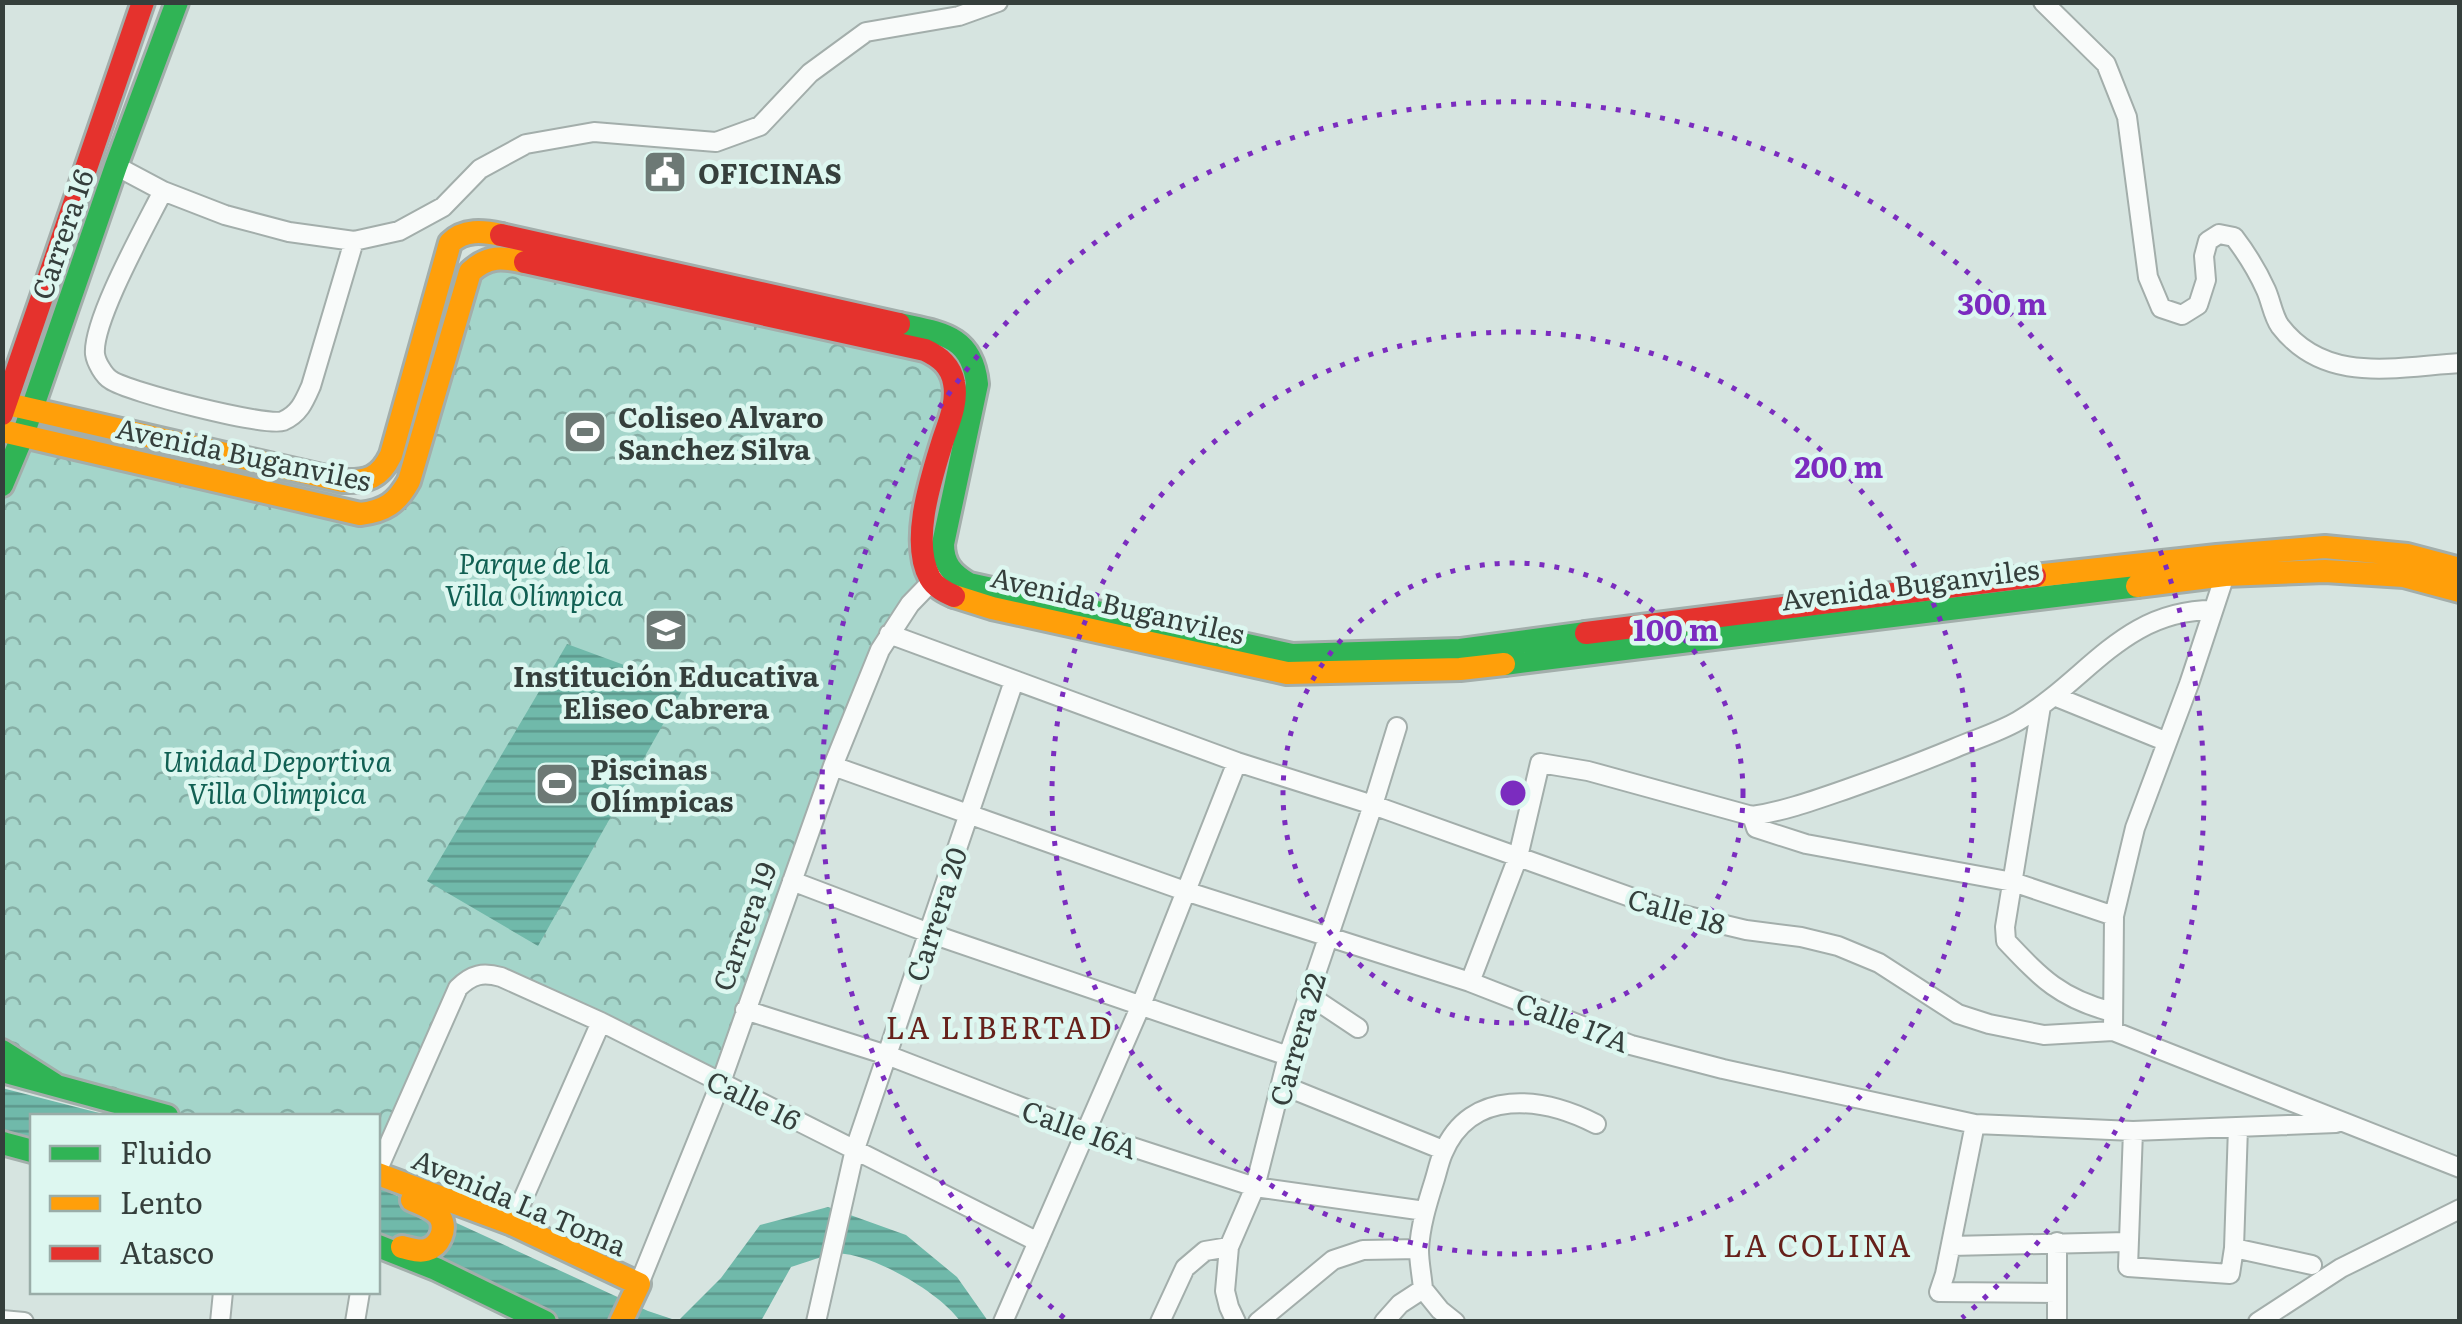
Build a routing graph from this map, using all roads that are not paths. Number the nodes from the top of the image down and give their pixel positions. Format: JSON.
{"nodes":[{"id":1,"x":143,"y":2,"type":"edge"},
{"id":2,"x":177,"y":2,"type":"edge"},
{"id":3,"x":998,"y":2,"type":"edge"},
{"id":4,"x":2043,"y":2,"type":"edge"},
{"id":5,"x":116,"y":166,"type":"junction"},
{"id":6,"x":163,"y":191,"type":"junction"},
{"id":7,"x":354,"y":241,"type":"junction"},
{"id":8,"x":2460,"y":362,"type":"edge"},
{"id":9,"x":4,"y":407,"type":"edge"},
{"id":10,"x":32,"y":408,"type":"junction"},
{"id":11,"x":13,"y":433,"type":"edge"},
{"id":12,"x":2,"y":485,"type":"edge"},
{"id":13,"x":2460,"y":569,"type":"edge"},
{"id":14,"x":939,"y":574,"type":"junction"},
{"id":15,"x":2225,"y":575,"type":"junction"},
{"id":16,"x":2460,"y":590,"type":"edge"},
{"id":17,"x":2213,"y":610,"type":"junction"},
{"id":18,"x":889,"y":634,"type":"junction"},
{"id":19,"x":1014,"y":681,"type":"junction"},
{"id":20,"x":2048,"y":701,"type":"junction"},
{"id":21,"x":1397,"y":727,"type":"dead end"},
{"id":22,"x":2166,"y":741,"type":"junction"},
{"id":23,"x":1237,"y":762,"type":"junction"},
{"id":24,"x":833,"y":766,"type":"junction"},
{"id":25,"x":1373,"y":805,"type":"junction"},
{"id":26,"x":969,"y":812,"type":"junction"},
{"id":27,"x":1752,"y":816,"type":"junction"},
{"id":28,"x":1518,"y":857,"type":"junction"},
{"id":29,"x":792,"y":880,"type":"junction"},
{"id":30,"x":2012,"y":882,"type":"junction"},
{"id":31,"x":1185,"y":890,"type":"junction"},
{"id":32,"x":2114,"y":916,"type":"junction"},
{"id":33,"x":930,"y":932,"type":"junction"},
{"id":34,"x":1327,"y":938,"type":"junction"},
{"id":35,"x":1470,"y":982,"type":"junction"},
{"id":36,"x":1307,"y":994,"type":"junction"},
{"id":37,"x":1140,"y":1005,"type":"junction"},
{"id":38,"x":745,"y":1010,"type":"junction"},
{"id":39,"x":601,"y":1022,"type":"junction"},
{"id":40,"x":2112,"y":1022,"type":"junction"},
{"id":41,"x":1358,"y":1028,"type":"dead end"},
{"id":42,"x":2,"y":1051,"type":"edge"},
{"id":43,"x":886,"y":1055,"type":"junction"},
{"id":44,"x":1288,"y":1056,"type":"junction"},
{"id":45,"x":2,"y":1072,"type":"edge"},
{"id":46,"x":720,"y":1082,"type":"junction"},
{"id":47,"x":54,"y":1084,"type":"junction"},
{"id":48,"x":1282,"y":1085,"type":"junction"},
{"id":49,"x":161,"y":1114,"type":"edge"},
{"id":50,"x":2342,"y":1123,"type":"junction"},
{"id":51,"x":1596,"y":1124,"type":"dead end"},
{"id":52,"x":1975,"y":1124,"type":"junction"},
{"id":53,"x":2238,"y":1127,"type":"junction"},
{"id":54,"x":2133,"y":1131,"type":"junction"},
{"id":55,"x":1086,"y":1132,"type":"junction"},
{"id":56,"x":2,"y":1143,"type":"edge"},
{"id":57,"x":855,"y":1149,"type":"junction"},
{"id":58,"x":30,"y":1150,"type":"edge"},
{"id":59,"x":1443,"y":1150,"type":"junction"},
{"id":60,"x":380,"y":1167,"type":"edge"},
{"id":61,"x":2460,"y":1168,"type":"edge"},
{"id":62,"x":380,"y":1173,"type":"edge"},
{"id":63,"x":380,"y":1186,"type":"edge"},
{"id":64,"x":1255,"y":1187,"type":"junction"},
{"id":65,"x":2460,"y":1209,"type":"edge"},
{"id":66,"x":1425,"y":1212,"type":"junction"},
{"id":67,"x":512,"y":1224,"type":"junction"},
{"id":68,"x":1038,"y":1242,"type":"junction"},
{"id":69,"x":2057,"y":1242,"type":"junction"},
{"id":70,"x":2128,"y":1242,"type":"junction"},
{"id":71,"x":380,"y":1243,"type":"edge"},
{"id":72,"x":380,"y":1244,"type":"edge"},
{"id":73,"x":1951,"y":1246,"type":"junction"},
{"id":74,"x":1229,"y":1248,"type":"junction"},
{"id":75,"x":2234,"y":1248,"type":"junction"},
{"id":76,"x":1419,"y":1249,"type":"junction"},
{"id":77,"x":2312,"y":1265,"type":"dead end"},
{"id":78,"x":1423,"y":1289,"type":"junction"},
{"id":79,"x":636,"y":1291,"type":"junction"},
{"id":80,"x":2057,"y":1293,"type":"junction"},
{"id":81,"x":224,"y":1294,"type":"edge"},
{"id":82,"x":360,"y":1294,"type":"edge"},
{"id":83,"x":500,"y":1299,"type":"junction"},
{"id":84,"x":2,"y":1320,"type":"edge"},
{"id":85,"x":24,"y":1322,"type":"edge"},
{"id":86,"x":220,"y":1322,"type":"edge"},
{"id":87,"x":355,"y":1322,"type":"edge"},
{"id":88,"x":513,"y":1322,"type":"edge"},
{"id":89,"x":545,"y":1322,"type":"edge"},
{"id":90,"x":621,"y":1322,"type":"edge"},
{"id":91,"x":816,"y":1322,"type":"edge"},
{"id":92,"x":1002,"y":1322,"type":"edge"},
{"id":93,"x":1160,"y":1322,"type":"edge"},
{"id":94,"x":1236,"y":1322,"type":"edge"},
{"id":95,"x":1258,"y":1322,"type":"edge"},
{"id":96,"x":1384,"y":1322,"type":"edge"},
{"id":97,"x":1455,"y":1322,"type":"edge"},
{"id":98,"x":2057,"y":1322,"type":"edge"},
{"id":99,"x":2258,"y":1322,"type":"edge"}],
"edges":[{"from":1,"to":9,"type":"main road","name":"Carrera 16"},
{"from":2,"to":5,"type":"main road","name":"Carrera 16"},
{"from":3,"to":7,"type":"street"},
{"from":4,"to":8,"type":"street"},
{"from":5,"to":6,"type":"street"},
{"from":5,"to":10,"type":"main road","name":"Carrera 16"},
{"from":6,"to":7,"type":"street"},
{"from":6,"to":7,"type":"street"},
{"from":9,"to":10,"type":"main road"},
{"from":10,"to":11,"type":"main road","name":"Carrera 16"},
{"from":10,"to":14,"type":"main road","name":"Avenida Buganviles"},
{"from":11,"to":12,"type":"main road","name":"Carrera 16"},
{"from":11,"to":14,"type":"main road","name":"Avenida Buganviles"},
{"from":13,"to":14,"type":"main road","name":"Avenida Buganviles"},
{"from":14,"to":15,"type":"main road","name":"Avenida Buganviles"},
{"from":14,"to":18,"type":"street","name":"Carrera 19"},
{"from":15,"to":16,"type":"main road","name":"Avenida Buganviles"},
{"from":15,"to":17,"type":"street"},
{"from":17,"to":20,"type":"street"},
{"from":17,"to":22,"type":"street"},
{"from":18,"to":19,"type":"street","name":"Calle 18"},
{"from":18,"to":24,"type":"street","name":"Carrera 19"},
{"from":19,"to":23,"type":"street","name":"Calle 18"},
{"from":19,"to":26,"type":"street","name":"Carrera 20"},
{"from":20,"to":22,"type":"street"},
{"from":20,"to":27,"type":"street"},
{"from":20,"to":30,"type":"street"},
{"from":21,"to":25,"type":"street","name":"Carrera 22"},
{"from":22,"to":32,"type":"street"},
{"from":23,"to":25,"type":"street","name":"Calle 18"},
{"from":23,"to":31,"type":"street"},
{"from":24,"to":26,"type":"street","name":"Calle 17A"},
{"from":24,"to":29,"type":"street","name":"Carrera 19"},
{"from":25,"to":28,"type":"street","name":"Calle 18"},
{"from":25,"to":34,"type":"street","name":"Carrera 22"},
{"from":26,"to":31,"type":"street","name":"Calle 17A"},
{"from":26,"to":33,"type":"street","name":"Carrera 20"},
{"from":27,"to":28,"type":"street"},
{"from":27,"to":30,"type":"street"},
{"from":28,"to":35,"type":"street"},
{"from":28,"to":40,"type":"street","name":"Calle 18"},
{"from":29,"to":33,"type":"street"},
{"from":29,"to":38,"type":"street","name":"Carrera 19"},
{"from":30,"to":32,"type":"street"},
{"from":30,"to":40,"type":"street"},
{"from":31,"to":34,"type":"street","name":"Calle 17A"},
{"from":31,"to":37,"type":"street"},
{"from":32,"to":40,"type":"street"},
{"from":33,"to":37,"type":"street"},
{"from":33,"to":43,"type":"street","name":"Carrera 20"},
{"from":34,"to":35,"type":"street","name":"Calle 17A"},
{"from":34,"to":36,"type":"street","name":"Carrera 22"},
{"from":35,"to":52,"type":"street","name":"Calle 17A"},
{"from":36,"to":41,"type":"street"},
{"from":36,"to":44,"type":"street","name":"Carrera 22"},
{"from":37,"to":44,"type":"street"},
{"from":37,"to":55,"type":"street"},
{"from":38,"to":43,"type":"street","name":"Calle 16A"},
{"from":38,"to":46,"type":"street","name":"Carrera 19"},
{"from":39,"to":46,"type":"street","name":"Calle 16"},
{"from":39,"to":60,"type":"street","name":"Calle 16"},
{"from":39,"to":67,"type":"street"},
{"from":40,"to":50,"type":"street","name":"Calle 18"},
{"from":42,"to":47,"type":"main road"},
{"from":43,"to":55,"type":"street","name":"Calle 16A"},
{"from":43,"to":57,"type":"street","name":"Carrera 20"},
{"from":44,"to":48,"type":"street","name":"Carrera 22"},
{"from":45,"to":47,"type":"main road"},
{"from":46,"to":57,"type":"street","name":"Calle 16"},
{"from":46,"to":79,"type":"street","name":"Carrera 19"},
{"from":47,"to":49,"type":"main road"},
{"from":48,"to":59,"type":"street"},
{"from":48,"to":64,"type":"street","name":"Carrera 22"},
{"from":50,"to":53,"type":"street","name":"Calle 17A"},
{"from":50,"to":61,"type":"street","name":"Calle 18"},
{"from":51,"to":59,"type":"street"},
{"from":52,"to":54,"type":"street","name":"Calle 17A"},
{"from":52,"to":73,"type":"street"},
{"from":53,"to":54,"type":"street","name":"Calle 17A"},
{"from":53,"to":75,"type":"street"},
{"from":54,"to":70,"type":"street"},
{"from":55,"to":64,"type":"street","name":"Calle 16A"},
{"from":55,"to":68,"type":"street"},
{"from":56,"to":58,"type":"main road"},
{"from":57,"to":68,"type":"street","name":"Calle 16"},
{"from":57,"to":91,"type":"street","name":"Carrera 20"},
{"from":59,"to":66,"type":"street"},
{"from":62,"to":67,"type":"main road","name":"Avenida La Toma"},
{"from":63,"to":71,"type":"main road"},
{"from":64,"to":66,"type":"street","name":"Calle 16A"},
{"from":64,"to":74,"type":"street","name":"Carrera 22"},
{"from":65,"to":99,"type":"street"},
{"from":66,"to":76,"type":"street"},
{"from":67,"to":79,"type":"main road","name":"Avenida La Toma"},
{"from":68,"to":92,"type":"street"},
{"from":69,"to":70,"type":"street"},
{"from":69,"to":73,"type":"street"},
{"from":69,"to":80,"type":"street"},
{"from":70,"to":75,"type":"street"},
{"from":72,"to":83,"type":"main road"},
{"from":73,"to":80,"type":"street"},
{"from":74,"to":93,"type":"street"},
{"from":74,"to":94,"type":"street"},
{"from":75,"to":77,"type":"street"},
{"from":76,"to":78,"type":"street"},
{"from":76,"to":95,"type":"street"},
{"from":78,"to":96,"type":"street"},
{"from":78,"to":97,"type":"street"},
{"from":79,"to":90,"type":"main road","name":"Carrera 19"},
{"from":80,"to":98,"type":"street"},
{"from":81,"to":86,"type":"street"},
{"from":82,"to":87,"type":"street"},
{"from":83,"to":88,"type":"street"},
{"from":83,"to":89,"type":"main road"},
{"from":84,"to":85,"type":"street"}]}
